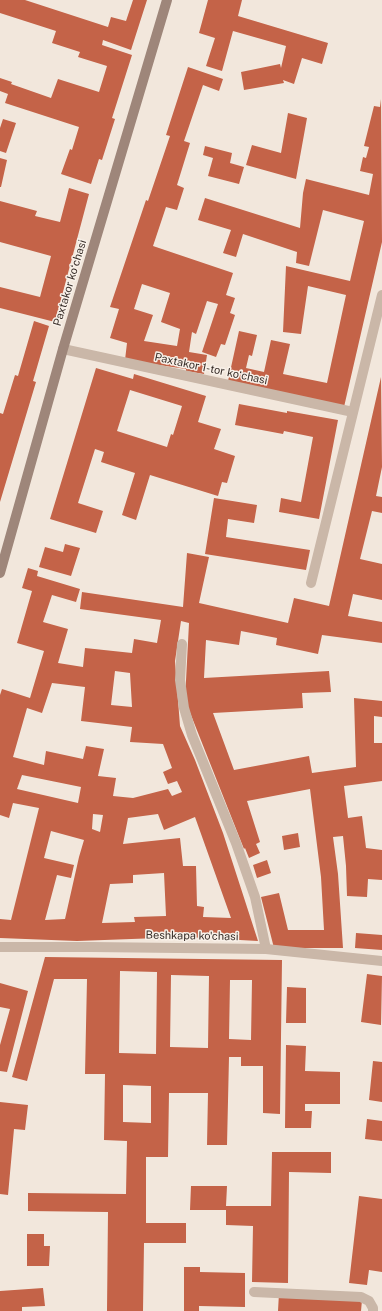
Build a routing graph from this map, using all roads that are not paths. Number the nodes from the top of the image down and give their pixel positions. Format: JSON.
{"nodes":[{"id":1,"x":167,"y":0,"type":"edge"},
{"id":2,"x":382,"y":295,"type":"edge"},
{"id":3,"x":63,"y":349,"type":"junction"},
{"id":4,"x":353,"y":412,"type":"junction"},
{"id":5,"x":0,"y":573,"type":"edge"},
{"id":6,"x":311,"y":583,"type":"dead end"},
{"id":7,"x":182,"y":644,"type":"dead end"},
{"id":8,"x":0,"y":947,"type":"edge"},
{"id":9,"x":266,"y":949,"type":"junction"},
{"id":10,"x":382,"y":961,"type":"edge"},
{"id":11,"x":254,"y":1292,"type":"dead end"},
{"id":12,"x":373,"y":1311,"type":"edge"}],
"edges":[{"from":1,"to":3,"type":"main road","name":"Paxtakor koʻchasi"},
{"from":2,"to":4,"type":"street"},
{"from":3,"to":4,"type":"street","name":"Paxtakor 1-tor koʻchasi"},
{"from":3,"to":5,"type":"main road","name":"Paxtakor koʻchasi"},
{"from":4,"to":6,"type":"street"},
{"from":7,"to":9,"type":"street"},
{"from":8,"to":9,"type":"street","name":"Beshkapa ko'chasi"},
{"from":9,"to":10,"type":"street","name":"Beshkapa ko'chasi"},
{"from":11,"to":12,"type":"street"}]}
